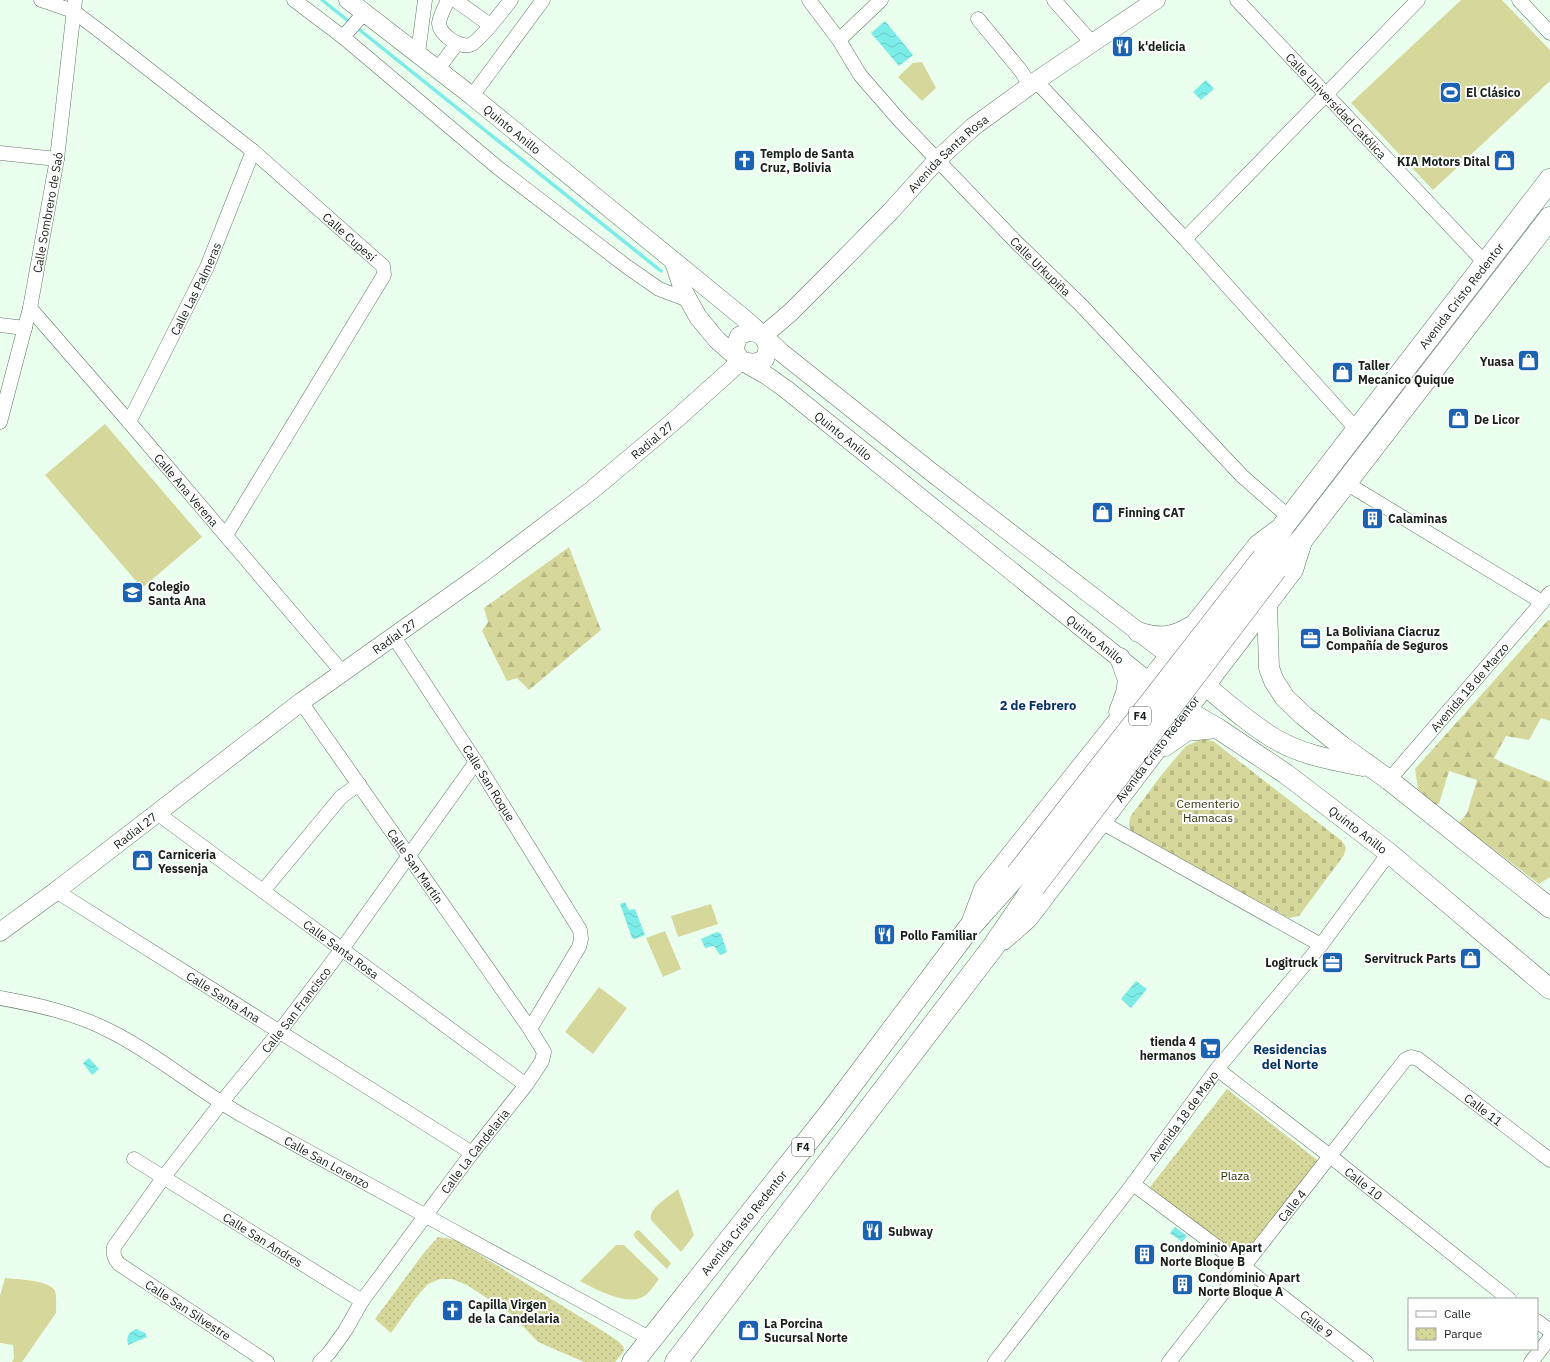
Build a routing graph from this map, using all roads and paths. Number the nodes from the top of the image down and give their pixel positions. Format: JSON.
{"nodes":[{"id":1,"x":41,"y":0,"type":"edge"},
{"id":2,"x":294,"y":0,"type":"edge"},
{"id":3,"x":348,"y":0,"type":"edge"},
{"id":4,"x":426,"y":0,"type":"edge"},
{"id":5,"x":448,"y":0,"type":"edge"},
{"id":6,"x":455,"y":0,"type":"edge"},
{"id":7,"x":512,"y":0,"type":"edge"},
{"id":8,"x":543,"y":0,"type":"edge"},
{"id":9,"x":809,"y":0,"type":"edge"},
{"id":10,"x":881,"y":0,"type":"edge"},
{"id":11,"x":1054,"y":0,"type":"edge"},
{"id":12,"x":1156,"y":0,"type":"edge"},
{"id":13,"x":1237,"y":0,"type":"edge"},
{"id":14,"x":1418,"y":0,"type":"edge"},
{"id":15,"x":1519,"y":0,"type":"edge"},
{"id":16,"x":74,"y":6,"type":"edge"},
{"id":17,"x":361,"y":15,"type":"junction"},
{"id":18,"x":978,"y":19,"type":"dead end"},
{"id":19,"x":490,"y":25,"type":"junction"},
{"id":20,"x":1550,"y":33,"type":"edge"},
{"id":21,"x":344,"y":35,"type":"junction"},
{"id":22,"x":839,"y":40,"type":"junction"},
{"id":23,"x":457,"y":43,"type":"junction"},
{"id":24,"x":1092,"y":43,"type":"junction"},
{"id":25,"x":418,"y":53,"type":"junction"},
{"id":26,"x":438,"y":69,"type":"junction"},
{"id":27,"x":1033,"y":83,"type":"junction"},
{"id":28,"x":1326,"y":94,"type":"junction"},
{"id":29,"x":472,"y":96,"type":"junction"},
{"id":30,"x":253,"y":151,"type":"junction"},
{"id":31,"x":0,"y":153,"type":"edge"},
{"id":32,"x":57,"y":159,"type":"junction"},
{"id":33,"x":937,"y":160,"type":"junction"},
{"id":34,"x":1550,"y":180,"type":"edge"},
{"id":35,"x":1550,"y":218,"type":"edge"},
{"id":36,"x":1185,"y":239,"type":"junction"},
{"id":37,"x":674,"y":262,"type":"junction"},
{"id":38,"x":1485,"y":263,"type":"junction"},
{"id":39,"x":688,"y":300,"type":"junction"},
{"id":40,"x":30,"y":308,"type":"junction"},
{"id":41,"x":0,"y":325,"type":"edge"},
{"id":42,"x":25,"y":328,"type":"junction"},
{"id":43,"x":763,"y":336,"type":"junction"},
{"id":44,"x":741,"y":361,"type":"junction"},
{"id":45,"x":0,"y":422,"type":"edge"},
{"id":46,"x":129,"y":422,"type":"junction"},
{"id":47,"x":1358,"y":430,"type":"junction"},
{"id":48,"x":1346,"y":482,"type":"junction"},
{"id":49,"x":1287,"y":521,"type":"junction"},
{"id":50,"x":226,"y":535,"type":"junction"},
{"id":51,"x":1303,"y":538,"type":"junction"},
{"id":52,"x":1269,"y":563,"type":"junction"},
{"id":53,"x":1546,"y":598,"type":"edge"},
{"id":54,"x":1267,"y":604,"type":"junction"},
{"id":55,"x":1196,"y":624,"type":"junction"},
{"id":56,"x":1138,"y":632,"type":"junction"},
{"id":57,"x":394,"y":637,"type":"junction"},
{"id":58,"x":1231,"y":651,"type":"junction"},
{"id":59,"x":1170,"y":656,"type":"junction"},
{"id":60,"x":1120,"y":658,"type":"junction"},
{"id":61,"x":343,"y":673,"type":"junction"},
{"id":62,"x":1149,"y":682,"type":"junction"},
{"id":63,"x":1205,"y":685,"type":"junction"},
{"id":64,"x":300,"y":702,"type":"junction"},
{"id":65,"x":1186,"y":710,"type":"junction"},
{"id":66,"x":1217,"y":728,"type":"junction"},
{"id":67,"x":1109,"y":732,"type":"junction"},
{"id":68,"x":1147,"y":760,"type":"junction"},
{"id":69,"x":476,"y":762,"type":"junction"},
{"id":70,"x":1373,"y":768,"type":"junction"},
{"id":71,"x":1389,"y":780,"type":"junction"},
{"id":72,"x":359,"y":784,"type":"junction"},
{"id":73,"x":157,"y":813,"type":"junction"},
{"id":74,"x":1101,"y":822,"type":"junction"},
{"id":75,"x":1390,"y":853,"type":"junction"},
{"id":76,"x":409,"y":856,"type":"junction"},
{"id":77,"x":1025,"y":880,"type":"junction"},
{"id":78,"x":56,"y":891,"type":"junction"},
{"id":79,"x":263,"y":891,"type":"junction"},
{"id":80,"x":1550,"y":908,"type":"edge"},
{"id":81,"x":969,"y":928,"type":"junction"},
{"id":82,"x":0,"y":932,"type":"edge"},
{"id":83,"x":1321,"y":945,"type":"junction"},
{"id":84,"x":994,"y":948,"type":"junction"},
{"id":85,"x":342,"y":949,"type":"junction"},
{"id":86,"x":1548,"y":985,"type":"edge"},
{"id":87,"x":0,"y":998,"type":"edge"},
{"id":88,"x":530,"y":1029,"type":"junction"},
{"id":89,"x":280,"y":1031,"type":"junction"},
{"id":90,"x":1418,"y":1059,"type":"joint"},
{"id":91,"x":1217,"y":1069,"type":"junction"},
{"id":92,"x":526,"y":1085,"type":"junction"},
{"id":93,"x":221,"y":1103,"type":"junction"},
{"id":94,"x":472,"y":1152,"type":"junction"},
{"id":95,"x":1330,"y":1156,"type":"junction"},
{"id":96,"x":134,"y":1159,"type":"dead end"},
{"id":97,"x":1550,"y":1160,"type":"edge"},
{"id":98,"x":163,"y":1178,"type":"junction"},
{"id":99,"x":1133,"y":1184,"type":"junction"},
{"id":100,"x":425,"y":1216,"type":"junction"},
{"id":101,"x":113,"y":1254,"type":"joint"},
{"id":102,"x":1243,"y":1266,"type":"junction"},
{"id":103,"x":1508,"y":1298,"type":"edge"},
{"id":104,"x":362,"y":1301,"type":"junction"},
{"id":105,"x":1538,"y":1322,"type":"edge"},
{"id":106,"x":1550,"y":1331,"type":"edge"},
{"id":107,"x":1550,"y":1338,"type":"edge"},
{"id":108,"x":650,"y":1339,"type":"junction"},
{"id":109,"x":1358,"y":1360,"type":"edge"},
{"id":110,"x":267,"y":1362,"type":"edge"},
{"id":111,"x":320,"y":1362,"type":"edge"},
{"id":112,"x":633,"y":1362,"type":"edge"},
{"id":113,"x":676,"y":1362,"type":"edge"},
{"id":114,"x":994,"y":1362,"type":"edge"},
{"id":115,"x":1169,"y":1362,"type":"edge"},
{"id":116,"x":1531,"y":1362,"type":"edge"}],
"edges":[{"from":1,"to":16,"type":"street","name":"Calle Cupesí"},
{"from":2,"to":21,"type":"street"},
{"from":3,"to":17,"type":"street","name":"Quinto Anillo"},
{"from":4,"to":25,"type":"street"},
{"from":5,"to":23,"type":"street"},
{"from":6,"to":19,"type":"street"},
{"from":7,"to":19,"type":"street"},
{"from":8,"to":29,"type":"street"},
{"from":9,"to":22,"type":"street","name":"Calle Urkupiña"},
{"from":10,"to":22,"type":"street"},
{"from":11,"to":24,"type":"street"},
{"from":12,"to":24,"type":"street","name":"Avenida Santa Rosa"},
{"from":13,"to":28,"type":"street","name":"Calle Universidad Católica"},
{"from":14,"to":28,"type":"street"},
{"from":15,"to":20,"type":"street"},
{"from":16,"to":30,"type":"street","name":"Calle Cupesí"},
{"from":16,"to":32,"type":"street","name":"Calle Sombrero de Saó"},
{"from":17,"to":21,"type":"street"},
{"from":17,"to":25,"type":"street","name":"Quinto Anillo"},
{"from":18,"to":27,"type":"street"},
{"from":19,"to":23,"type":"street"},
{"from":21,"to":39,"type":"street"},
{"from":22,"to":33,"type":"street","name":"Calle Urkupiña"},
{"from":23,"to":26,"type":"street"},
{"from":24,"to":27,"type":"street","name":"Avenida Santa Rosa"},
{"from":25,"to":26,"type":"street","name":"Quinto Anillo"},
{"from":26,"to":29,"type":"street","name":"Quinto Anillo"},
{"from":27,"to":33,"type":"street","name":"Avenida Santa Rosa"},
{"from":27,"to":36,"type":"street"},
{"from":28,"to":36,"type":"street"},
{"from":28,"to":38,"type":"street","name":"Calle Universidad Católica"},
{"from":29,"to":37,"type":"street","name":"Quinto Anillo"},
{"from":30,"to":46,"type":"street","name":"Calle Las Palmeras"},
{"from":30,"to":50,"type":"street","name":"Calle Cupesí"},
{"from":31,"to":32,"type":"street"},
{"from":32,"to":40,"type":"street","name":"Calle Sombrero de Saó"},
{"from":33,"to":43,"type":"street","name":"Avenida Santa Rosa"},
{"from":33,"to":49,"type":"street","name":"Calle Urkupiña"},
{"from":34,"to":38,"type":"highway","name":"Avenida Cristo Redentor","number":"F4"},
{"from":35,"to":48,"type":"highway","name":"Avenida Cristo Redentor","number":"F4"},
{"from":36,"to":47,"type":"street"},
{"from":37,"to":39,"type":"street","name":"Quinto Anillo"},
{"from":37,"to":43,"type":"street","name":"Quinto Anillo"},
{"from":38,"to":47,"type":"highway","name":"Avenida Cristo Redentor","number":"F4"},
{"from":39,"to":44,"type":"street","name":"Quinto Anillo"},
{"from":40,"to":42,"type":"street","name":"Calle Sombrero de Saó"},
{"from":40,"to":46,"type":"street","name":"Calle Ana Verena"},
{"from":41,"to":42,"type":"street"},
{"from":42,"to":45,"type":"street","name":"Calle Sombrero de Saó"},
{"from":43,"to":44,"type":"street"},
{"from":43,"to":44,"type":"street"},
{"from":43,"to":56,"type":"street","name":"Quinto Anillo"},
{"from":44,"to":57,"type":"street","name":"Radial 27"},
{"from":44,"to":60,"type":"street","name":"Quinto Anillo"},
{"from":46,"to":50,"type":"street","name":"Calle Ana Verena"},
{"from":47,"to":49,"type":"highway","name":"Avenida Cristo Redentor","number":"F4"},
{"from":48,"to":51,"type":"highway","name":"Avenida Cristo Redentor","number":"F4"},
{"from":48,"to":53,"type":"street"},
{"from":49,"to":52,"type":"highway","name":"Avenida Cristo Redentor","number":"F4"},
{"from":49,"to":55,"type":"main road","name":"Avenida Cristo Redentor"},
{"from":50,"to":61,"type":"street","name":"Calle Ana Verena"},
{"from":51,"to":52,"type":"highway","name":"Avenida Cristo Redentor","number":"F4"},
{"from":51,"to":54,"type":"main road","name":"Avenida Cristo Redentor"},
{"from":52,"to":77,"type":"highway","name":"Avenida Cristo Redentor","number":"F4","bridge":true},
{"from":53,"to":71,"type":"street","name":"Avenida 18 de Marzo"},
{"from":54,"to":58,"type":"main road","name":"Avenida Cristo Redentor"},
{"from":54,"to":70,"type":"main road"},
{"from":55,"to":56,"type":"main road"},
{"from":55,"to":58,"type":"main road"},
{"from":55,"to":59,"type":"main road","name":"Avenida Cristo Redentor"},
{"from":56,"to":59,"type":"street","name":"Quinto Anillo"},
{"from":57,"to":61,"type":"street","name":"Radial 27"},
{"from":57,"to":69,"type":"street","name":"Calle San Roque"},
{"from":58,"to":63,"type":"main road","name":"Avenida Cristo Redentor"},
{"from":59,"to":62,"type":"main road","name":"Avenida Cristo Redentor"},
{"from":59,"to":63,"type":"main road","name":"Quinto Anillo"},
{"from":60,"to":62,"type":"street","name":"Quinto Anillo"},
{"from":60,"to":67,"type":"main road"},
{"from":61,"to":64,"type":"street","name":"Radial 27"},
{"from":62,"to":65,"type":"main road","name":"Quinto Anillo"},
{"from":62,"to":67,"type":"main road","name":"Avenida Cristo Redentor"},
{"from":63,"to":65,"type":"main road","name":"Avenida Cristo Redentor"},
{"from":63,"to":70,"type":"main road","name":"Quinto Anillo"},
{"from":64,"to":72,"type":"street","name":"Calle San Martín"},
{"from":64,"to":73,"type":"street","name":"Radial 27"},
{"from":65,"to":66,"type":"main road","name":"Quinto Anillo"},
{"from":65,"to":68,"type":"main road","name":"Avenida Cristo Redentor"},
{"from":66,"to":68,"type":"main road"},
{"from":66,"to":75,"type":"main road","name":"Quinto Anillo"},
{"from":67,"to":68,"type":"main road"},
{"from":67,"to":81,"type":"main road","name":"Avenida Cristo Redentor"},
{"from":68,"to":74,"type":"main road","name":"Avenida Cristo Redentor"},
{"from":69,"to":76,"type":"street","name":"Calle San Francisco"},
{"from":69,"to":88,"type":"street","name":"Calle San Roque"},
{"from":70,"to":71,"type":"main road","name":"Quinto Anillo"},
{"from":71,"to":80,"type":"main road","name":"Quinto Anillo"},
{"from":72,"to":76,"type":"street","name":"Calle San Martín"},
{"from":72,"to":79,"type":"street"},
{"from":73,"to":78,"type":"street","name":"Radial 27"},
{"from":73,"to":79,"type":"street","name":"Calle Santa Rosa"},
{"from":74,"to":83,"type":"street"},
{"from":74,"to":84,"type":"main road","name":"Avenida Cristo Redentor"},
{"from":75,"to":83,"type":"street","name":"Avenida 18 de Mayo"},
{"from":75,"to":86,"type":"main road","name":"Quinto Anillo"},
{"from":76,"to":85,"type":"street","name":"Calle San Francisco"},
{"from":76,"to":88,"type":"street","name":"Calle San Martín"},
{"from":77,"to":81,"type":"highway","name":"Avenida Cristo Redentor","number":"F4"},
{"from":77,"to":84,"type":"highway","name":"Avenida Cristo Redentor","number":"F4"},
{"from":78,"to":82,"type":"street","name":"Radial 27"},
{"from":78,"to":89,"type":"street","name":"Calle Santa Ana"},
{"from":79,"to":85,"type":"street","name":"Calle Santa Rosa"},
{"from":81,"to":108,"type":"highway","name":"Avenida Cristo Redentor","number":"F4"},
{"from":83,"to":91,"type":"street","name":"Avenida 18 de Mayo"},
{"from":84,"to":113,"type":"highway","name":"Avenida Cristo Redentor","number":"F4"},
{"from":85,"to":89,"type":"street","name":"Calle San Francisco"},
{"from":85,"to":92,"type":"street","name":"Calle Santa Rosa"},
{"from":87,"to":93,"type":"street","name":"Calle San Lorenzo"},
{"from":88,"to":92,"type":"street","name":"Calle La Candelaria"},
{"from":89,"to":93,"type":"street","name":"Calle San Francisco"},
{"from":89,"to":94,"type":"street","name":"Calle Santa Ana"},
{"from":90,"to":95,"type":"street","name":"Calle 4"},
{"from":90,"to":97,"type":"street","name":"Calle 11"},
{"from":91,"to":95,"type":"street","name":"Calle 10"},
{"from":91,"to":99,"type":"street","name":"Avenida 18 de Mayo"},
{"from":92,"to":94,"type":"street","name":"Calle La Candelaria"},
{"from":93,"to":98,"type":"street","name":"Calle San Francisco"},
{"from":93,"to":100,"type":"street","name":"Calle San Lorenzo"},
{"from":94,"to":100,"type":"street","name":"Calle La Candelaria"},
{"from":95,"to":102,"type":"street","name":"Calle 4"},
{"from":95,"to":103,"type":"street","name":"Calle 10"},
{"from":96,"to":98,"type":"street","name":"Calle San Andres"},
{"from":98,"to":101,"type":"street","name":"Calle San Francisco"},
{"from":98,"to":104,"type":"street","name":"Calle San Andres"},
{"from":99,"to":102,"type":"street","name":"Calle 9"},
{"from":99,"to":114,"type":"street","name":"Avenida 18 de Mayo"},
{"from":100,"to":104,"type":"street","name":"Calle La Candelaria"},
{"from":100,"to":108,"type":"street","name":"Calle San Lorenzo"},
{"from":101,"to":110,"type":"street","name":"Calle San Silvestre"},
{"from":102,"to":109,"type":"street","name":"Calle 9"},
{"from":102,"to":115,"type":"street","name":"Calle 4"},
{"from":104,"to":111,"type":"street","name":"Calle La Candelaria"},
{"from":105,"to":106,"type":"street"},
{"from":107,"to":116,"type":"street"},
{"from":108,"to":112,"type":"highway","name":"Avenida Cristo Redentor","number":"F4"}]}
